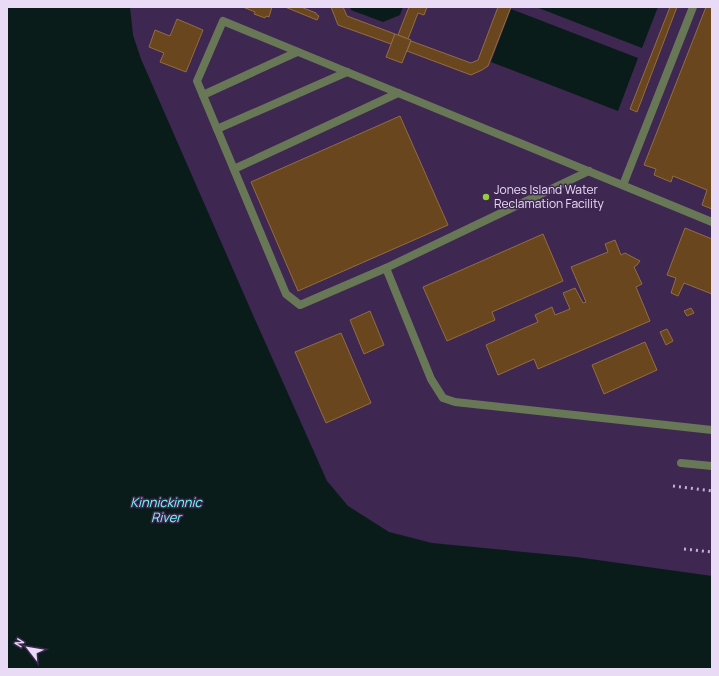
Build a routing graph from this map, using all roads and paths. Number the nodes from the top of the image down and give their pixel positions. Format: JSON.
{"nodes":[{"id":1,"x":693,"y":7,"type":"edge"},
{"id":2,"x":297,"y":52,"type":"junction"},
{"id":3,"x":347,"y":72,"type":"junction"},
{"id":4,"x":398,"y":93,"type":"junction"},
{"id":5,"x":203,"y":95,"type":"junction"},
{"id":6,"x":217,"y":129,"type":"junction"},
{"id":7,"x":234,"y":169,"type":"junction"},
{"id":8,"x":589,"y":171,"type":"junction"},
{"id":9,"x":623,"y":185,"type":"junction"},
{"id":10,"x":712,"y":222,"type":"edge"},
{"id":11,"x":386,"y":268,"type":"junction"},
{"id":12,"x":712,"y":430,"type":"edge"},
{"id":13,"x":681,"y":463,"type":"dead end"},
{"id":14,"x":712,"y":466,"type":"edge"}],
"edges":[{"from":1,"to":9,"type":"lane"},
{"from":2,"to":3,"type":"lane"},
{"from":2,"to":5,"type":"lane"},
{"from":2,"to":5,"type":"lane"},
{"from":3,"to":4,"type":"lane"},
{"from":3,"to":6,"type":"lane"},
{"from":4,"to":7,"type":"lane"},
{"from":4,"to":8,"type":"lane"},
{"from":5,"to":6,"type":"lane"},
{"from":6,"to":7,"type":"lane"},
{"from":7,"to":11,"type":"lane"},
{"from":8,"to":9,"type":"lane"},
{"from":8,"to":11,"type":"lane"},
{"from":9,"to":10,"type":"lane"},
{"from":11,"to":12,"type":"lane"},
{"from":13,"to":14,"type":"lane"}]}
